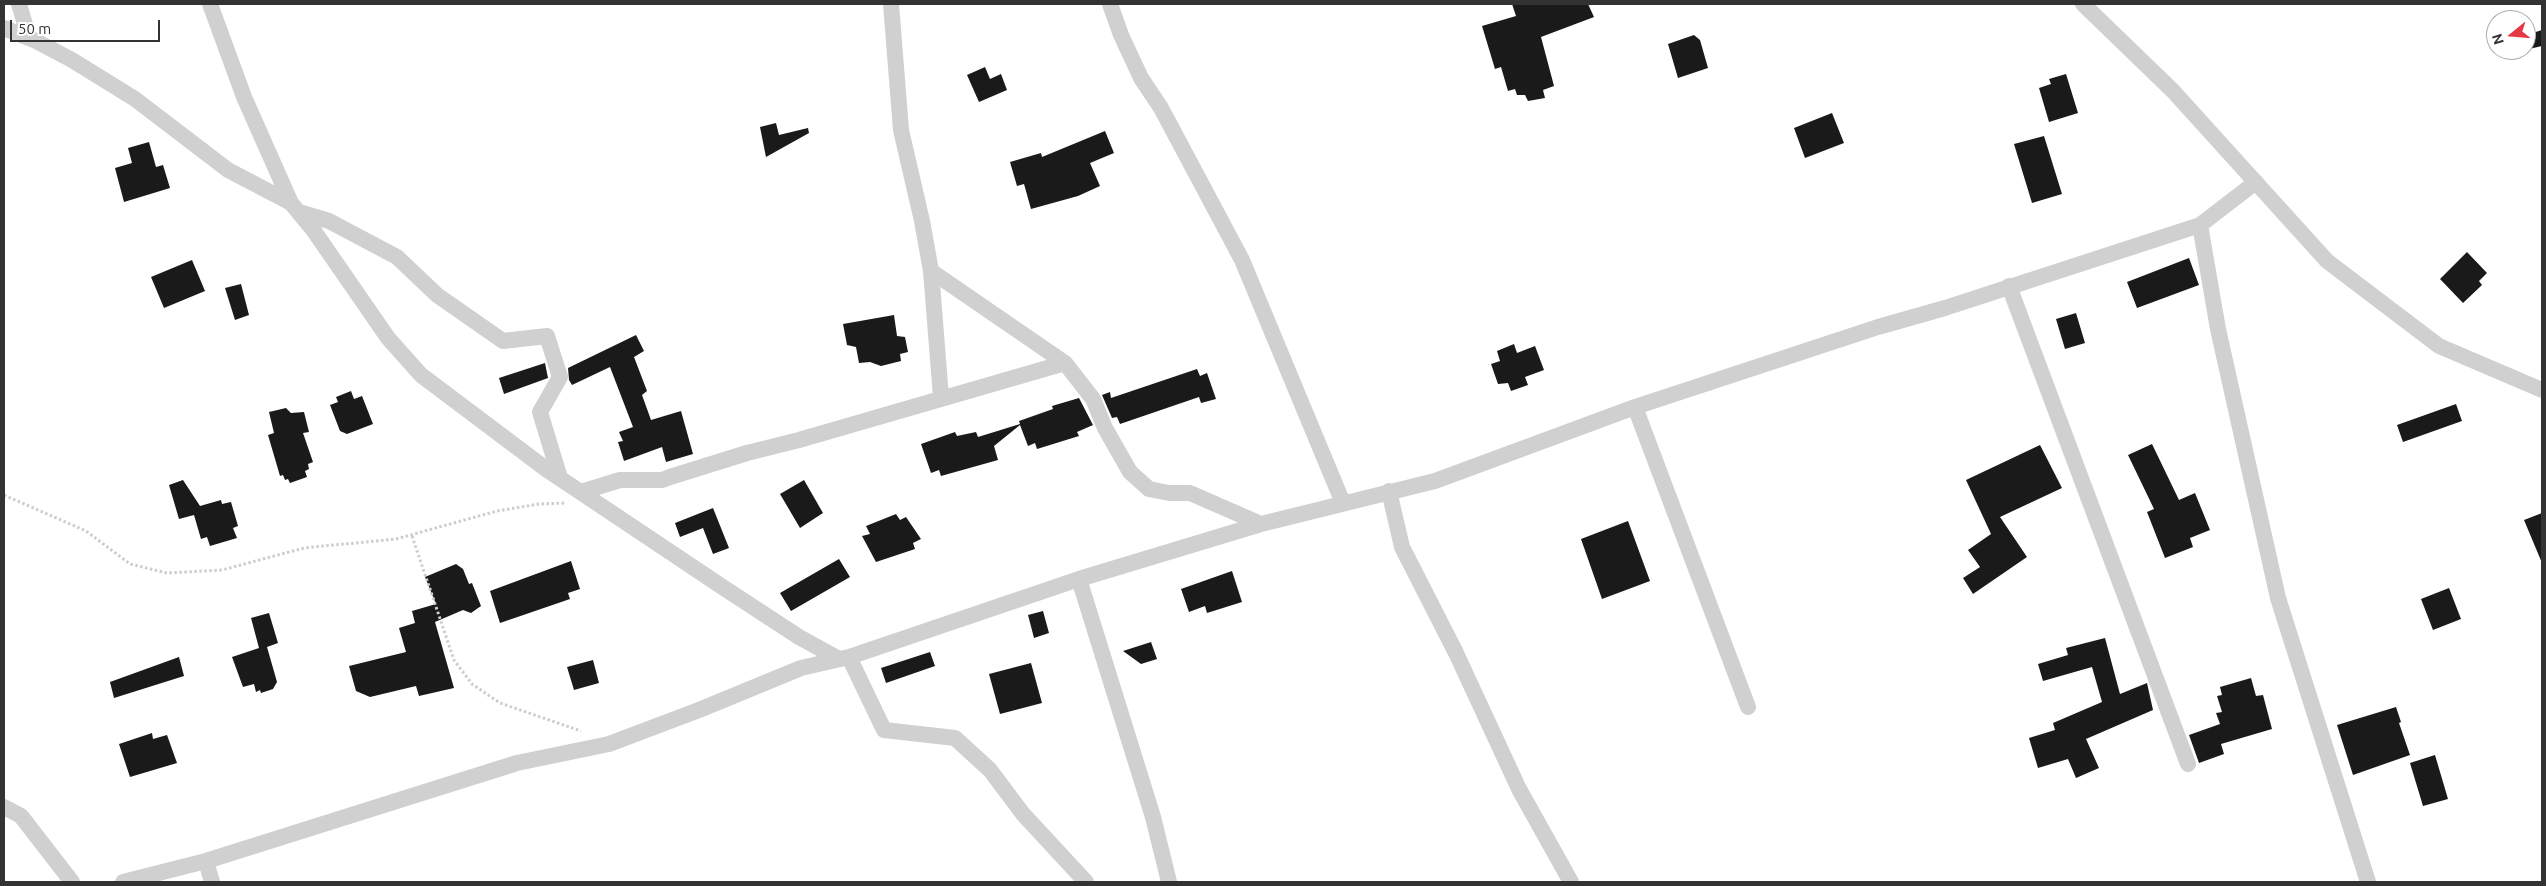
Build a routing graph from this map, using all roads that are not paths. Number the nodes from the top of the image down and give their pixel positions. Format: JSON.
{"nodes":[{"id":1,"x":19,"y":4,"type":"edge"},
{"id":2,"x":210,"y":4,"type":"edge"},
{"id":3,"x":891,"y":4,"type":"edge"},
{"id":4,"x":1110,"y":4,"type":"edge"},
{"id":5,"x":2083,"y":4,"type":"edge"},
{"id":6,"x":4,"y":28,"type":"edge"},
{"id":7,"x":29,"y":38,"type":"junction"},
{"id":8,"x":2256,"y":182,"type":"junction"},
{"id":9,"x":295,"y":208,"type":"junction"},
{"id":10,"x":2200,"y":225,"type":"junction"},
{"id":11,"x":931,"y":271,"type":"junction"},
{"id":12,"x":2009,"y":286,"type":"junction"},
{"id":13,"x":1065,"y":363,"type":"junction"},
{"id":14,"x":2542,"y":390,"type":"edge"},
{"id":15,"x":941,"y":397,"type":"junction"},
{"id":16,"x":1635,"y":407,"type":"junction"},
{"id":17,"x":560,"y":478,"type":"junction"},
{"id":18,"x":1388,"y":491,"type":"junction"},
{"id":19,"x":581,"y":492,"type":"junction"},
{"id":20,"x":1343,"y":503,"type":"junction"},
{"id":21,"x":1261,"y":524,"type":"junction"},
{"id":22,"x":1079,"y":579,"type":"junction"},
{"id":23,"x":844,"y":658,"type":"junction"},
{"id":24,"x":1748,"y":708,"type":"dead end"},
{"id":25,"x":2188,"y":764,"type":"dead end"},
{"id":26,"x":4,"y":807,"type":"edge"},
{"id":27,"x":206,"y":861,"type":"junction"},
{"id":28,"x":72,"y":882,"type":"edge"},
{"id":29,"x":123,"y":882,"type":"edge"},
{"id":30,"x":212,"y":882,"type":"edge"},
{"id":31,"x":1086,"y":882,"type":"edge"},
{"id":32,"x":1169,"y":882,"type":"edge"},
{"id":33,"x":1571,"y":882,"type":"edge"},
{"id":34,"x":2368,"y":882,"type":"edge"}],
"edges":[{"from":1,"to":7,"type":"street"},
{"from":2,"to":9,"type":"street"},
{"from":3,"to":11,"type":"street"},
{"from":4,"to":20,"type":"street"},
{"from":5,"to":8,"type":"street"},
{"from":6,"to":7,"type":"street"},
{"from":7,"to":9,"type":"street"},
{"from":8,"to":10,"type":"street"},
{"from":8,"to":14,"type":"street"},
{"from":9,"to":17,"type":"street"},
{"from":9,"to":17,"type":"street"},
{"from":10,"to":12,"type":"street"},
{"from":10,"to":34,"type":"street"},
{"from":11,"to":13,"type":"street"},
{"from":11,"to":15,"type":"street"},
{"from":12,"to":16,"type":"street"},
{"from":12,"to":25,"type":"street"},
{"from":13,"to":15,"type":"street"},
{"from":13,"to":21,"type":"street"},
{"from":15,"to":19,"type":"street"},
{"from":16,"to":18,"type":"street"},
{"from":16,"to":24,"type":"street"},
{"from":17,"to":19,"type":"street"},
{"from":18,"to":20,"type":"street"},
{"from":18,"to":33,"type":"street"},
{"from":19,"to":23,"type":"street"},
{"from":20,"to":21,"type":"street"},
{"from":21,"to":22,"type":"street"},
{"from":22,"to":23,"type":"street"},
{"from":22,"to":32,"type":"street"},
{"from":23,"to":27,"type":"street"},
{"from":23,"to":31,"type":"street"},
{"from":26,"to":28,"type":"street"},
{"from":27,"to":29,"type":"street"},
{"from":27,"to":30,"type":"street"}]}
